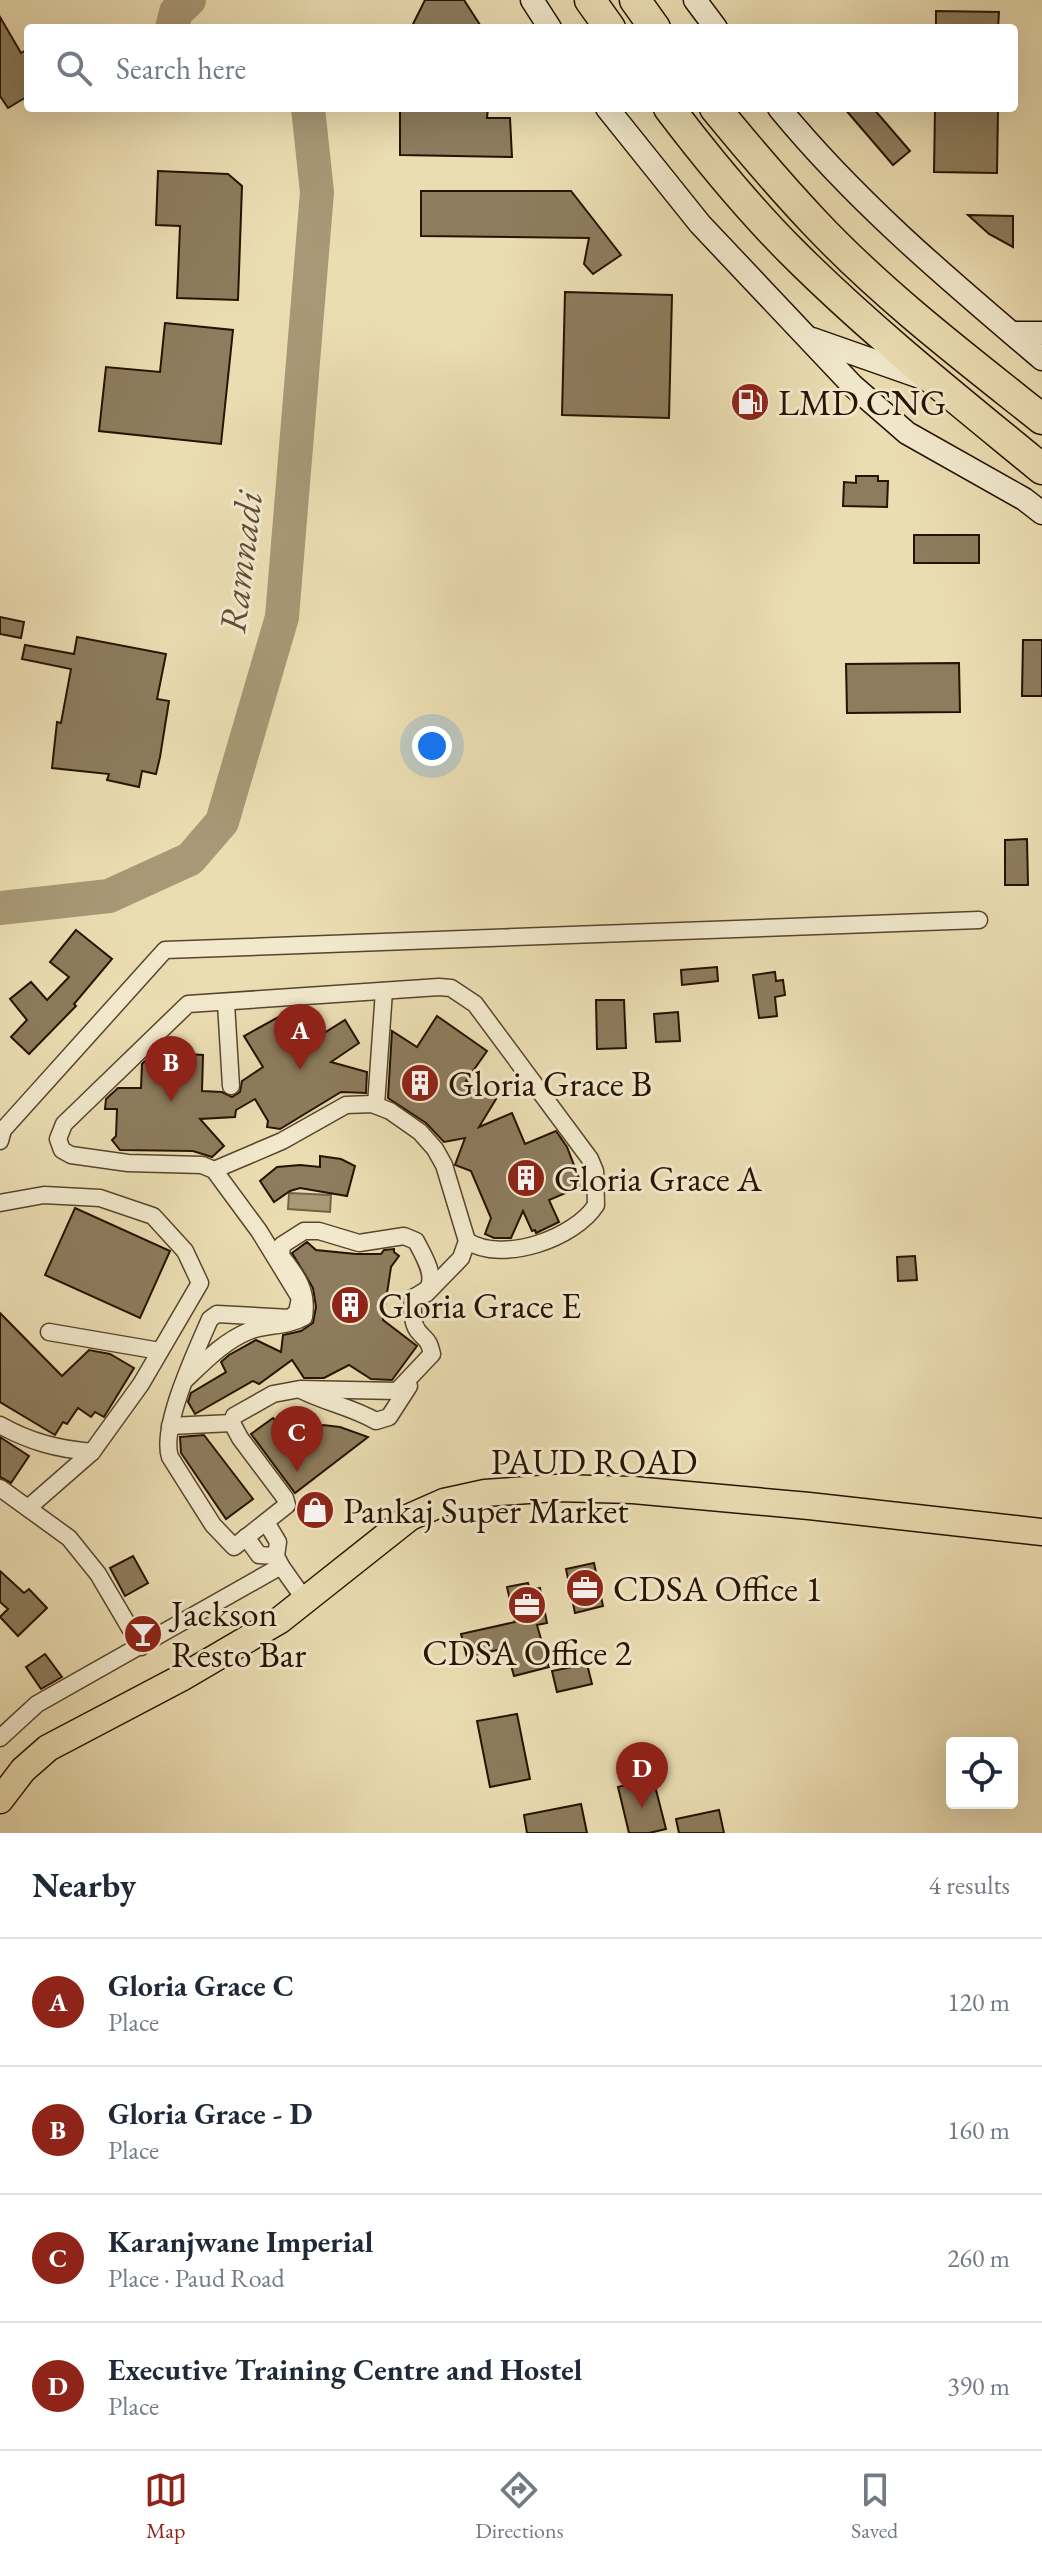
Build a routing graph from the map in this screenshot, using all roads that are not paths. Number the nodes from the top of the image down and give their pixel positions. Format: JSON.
{"nodes":[{"id":1,"x":532,"y":0,"type":"edge"},
{"id":2,"x":590,"y":0,"type":"edge"},
{"id":3,"x":635,"y":0,"type":"edge"},
{"id":4,"x":695,"y":0,"type":"edge"},
{"id":5,"x":547,"y":24,"type":"edge"},
{"id":6,"x":607,"y":24,"type":"edge"},
{"id":7,"x":652,"y":24,"type":"edge"},
{"id":8,"x":713,"y":24,"type":"edge"},
{"id":9,"x":610,"y":112,"type":"edge"},
{"id":10,"x":672,"y":112,"type":"edge"},
{"id":11,"x":718,"y":112,"type":"edge"},
{"id":12,"x":783,"y":112,"type":"edge"},
{"id":13,"x":1012,"y":333,"type":"junction"},
{"id":14,"x":1042,"y":333,"type":"edge"},
{"id":15,"x":807,"y":337,"type":"junction"},
{"id":16,"x":1042,"y":359,"type":"edge"},
{"id":17,"x":937,"y":383,"type":"junction"},
{"id":18,"x":1042,"y":419,"type":"edge"},
{"id":19,"x":1042,"y":469,"type":"edge"},
{"id":20,"x":1042,"y":513,"type":"edge"},
{"id":21,"x":979,"y":920,"type":"dead end"},
{"id":22,"x":384,"y":991,"type":"junction"},
{"id":23,"x":226,"y":1003,"type":"junction"},
{"id":24,"x":231,"y":1086,"type":"dead end"},
{"id":25,"x":376,"y":1105,"type":"junction"},
{"id":26,"x":0,"y":1141,"type":"edge"},
{"id":27,"x":214,"y":1170,"type":"junction"},
{"id":28,"x":0,"y":1203,"type":"edge"},
{"id":29,"x":467,"y":1241,"type":"junction"},
{"id":30,"x":49,"y":1332,"type":"dead end"},
{"id":31,"x":160,"y":1351,"type":"junction"},
{"id":32,"x":184,"y":1381,"type":"junction"},
{"id":33,"x":300,"y":1389,"type":"junction"},
{"id":34,"x":232,"y":1423,"type":"junction"},
{"id":35,"x":0,"y":1425,"type":"edge"},
{"id":36,"x":170,"y":1426,"type":"junction"},
{"id":37,"x":92,"y":1452,"type":"junction"},
{"id":38,"x":0,"y":1488,"type":"edge"},
{"id":39,"x":28,"y":1508,"type":"junction"},
{"id":40,"x":266,"y":1522,"type":"junction"},
{"id":41,"x":1042,"y":1532,"type":"edge"},
{"id":42,"x":246,"y":1537,"type":"junction"},
{"id":43,"x":279,"y":1561,"type":"junction"},
{"id":44,"x":305,"y":1600,"type":"junction"},
{"id":45,"x":141,"y":1647,"type":"junction"},
{"id":46,"x":0,"y":1738,"type":"edge"},
{"id":47,"x":0,"y":1800,"type":"edge"}],
"edges":[{"from":1,"to":5,"type":"street"},
{"from":2,"to":6,"type":"highway"},
{"from":3,"to":7,"type":"highway"},
{"from":4,"to":8,"type":"street"},
{"from":9,"to":15,"type":"street"},
{"from":10,"to":17,"type":"highway"},
{"from":11,"to":18,"type":"highway"},
{"from":12,"to":13,"type":"street"},
{"from":13,"to":14,"type":"street"},
{"from":13,"to":16,"type":"street"},
{"from":15,"to":17,"type":"street"},
{"from":15,"to":20,"type":"street"},
{"from":17,"to":19,"type":"highway"},
{"from":21,"to":26,"type":"street"},
{"from":22,"to":23,"type":"street"},
{"from":22,"to":25,"type":"street"},
{"from":22,"to":29,"type":"street"},
{"from":23,"to":24,"type":"street"},
{"from":23,"to":27,"type":"street"},
{"from":25,"to":27,"type":"street"},
{"from":25,"to":29,"type":"street"},
{"from":27,"to":32,"type":"street"},
{"from":28,"to":31,"type":"street"},
{"from":29,"to":33,"type":"street"},
{"from":30,"to":31,"type":"street"},
{"from":31,"to":37,"type":"street"},
{"from":32,"to":33,"type":"street"},
{"from":32,"to":36,"type":"street"},
{"from":33,"to":34,"type":"street"},
{"from":34,"to":36,"type":"street"},
{"from":34,"to":40,"type":"street"},
{"from":35,"to":37,"type":"street"},
{"from":36,"to":42,"type":"street"},
{"from":37,"to":39,"type":"street"},
{"from":38,"to":39,"type":"street"},
{"from":39,"to":45,"type":"street"},
{"from":40,"to":42,"type":"street"},
{"from":40,"to":43,"type":"street"},
{"from":41,"to":44,"type":"main road","name":"PAUD ROAD"},
{"from":42,"to":43,"type":"street"},
{"from":43,"to":44,"type":"street"},
{"from":43,"to":45,"type":"street"},
{"from":44,"to":47,"type":"main road","name":"PAUD ROAD"},
{"from":45,"to":46,"type":"street"}]}
